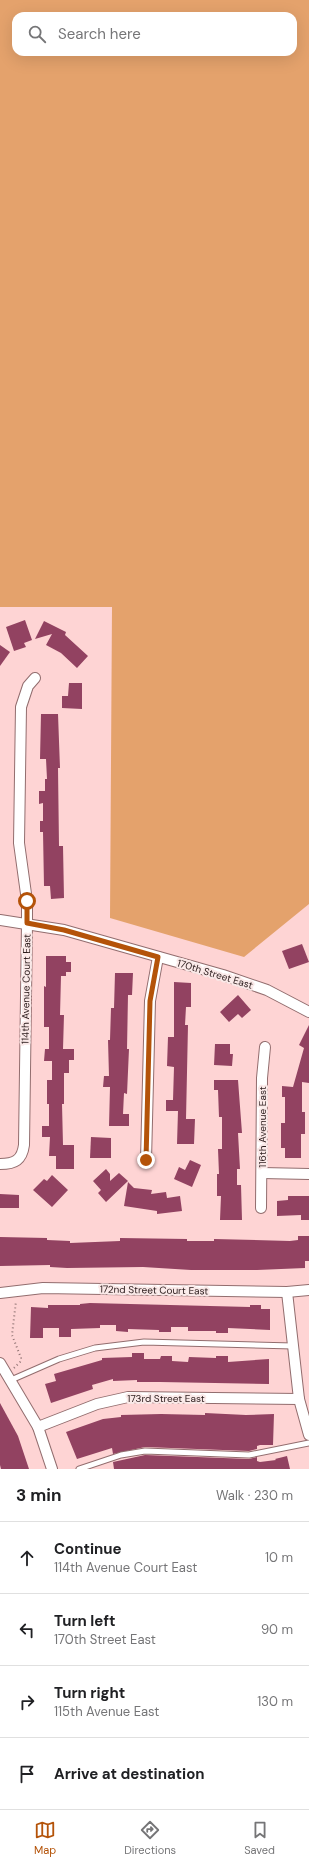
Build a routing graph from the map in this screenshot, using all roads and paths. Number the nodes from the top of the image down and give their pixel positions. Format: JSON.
{"nodes":[{"id":1,"x":35,"y":678,"type":"dead end"},
{"id":2,"x":0,"y":920,"type":"edge"},
{"id":3,"x":27,"y":923,"type":"junction"},
{"id":4,"x":158,"y":957,"type":"junction"},
{"id":5,"x":309,"y":1012,"type":"edge"},
{"id":6,"x":265,"y":1047,"type":"dead end"},
{"id":7,"x":146,"y":1160,"type":"dead end"},
{"id":8,"x":0,"y":1164,"type":"edge"},
{"id":9,"x":262,"y":1173,"type":"junction"},
{"id":10,"x":309,"y":1174,"type":"edge"},
{"id":11,"x":261,"y":1208,"type":"dead end"},
{"id":12,"x":14,"y":1290,"type":"junction"},
{"id":13,"x":309,"y":1290,"type":"edge"},
{"id":14,"x":287,"y":1292,"type":"junction"},
{"id":15,"x":0,"y":1293,"type":"edge"},
{"id":16,"x":293,"y":1346,"type":"junction"},
{"id":17,"x":0,"y":1363,"type":"edge"},
{"id":18,"x":9,"y":1377,"type":"junction"},
{"id":19,"x":299,"y":1399,"type":"junction"},
{"id":20,"x":38,"y":1427,"type":"junction"},
{"id":21,"x":309,"y":1435,"type":"edge"},
{"id":22,"x":309,"y":1443,"type":"edge"},
{"id":23,"x":52,"y":1469,"type":"edge"},
{"id":24,"x":79,"y":1469,"type":"edge"}],
"edges":[{"from":1,"to":3,"type":"street","name":"114th Avenue Court East"},
{"from":2,"to":3,"type":"street","name":"170th Street East"},
{"from":3,"to":4,"type":"street","name":"170th Street East"},
{"from":3,"to":8,"type":"street","name":"114th Avenue Court East"},
{"from":4,"to":5,"type":"street","name":"170th Street East"},
{"from":4,"to":7,"type":"street"},
{"from":6,"to":9,"type":"street","name":"116th Avenue East"},
{"from":9,"to":10,"type":"street"},
{"from":9,"to":11,"type":"street","name":"116th Avenue East"},
{"from":12,"to":14,"type":"street","name":"172nd Street Court East"},
{"from":12,"to":15,"type":"street","name":"172nd Street Court East"},
{"from":12,"to":18,"type":"path"},
{"from":13,"to":14,"type":"street","name":"172nd Street Court East"},
{"from":14,"to":16,"type":"street"},
{"from":16,"to":18,"type":"lane"},
{"from":16,"to":19,"type":"street"},
{"from":17,"to":18,"type":"street"},
{"from":18,"to":20,"type":"street"},
{"from":19,"to":20,"type":"street","name":"173rd Street East"},
{"from":19,"to":21,"type":"street"},
{"from":20,"to":23,"type":"street"},
{"from":22,"to":24,"type":"lane"}]}
